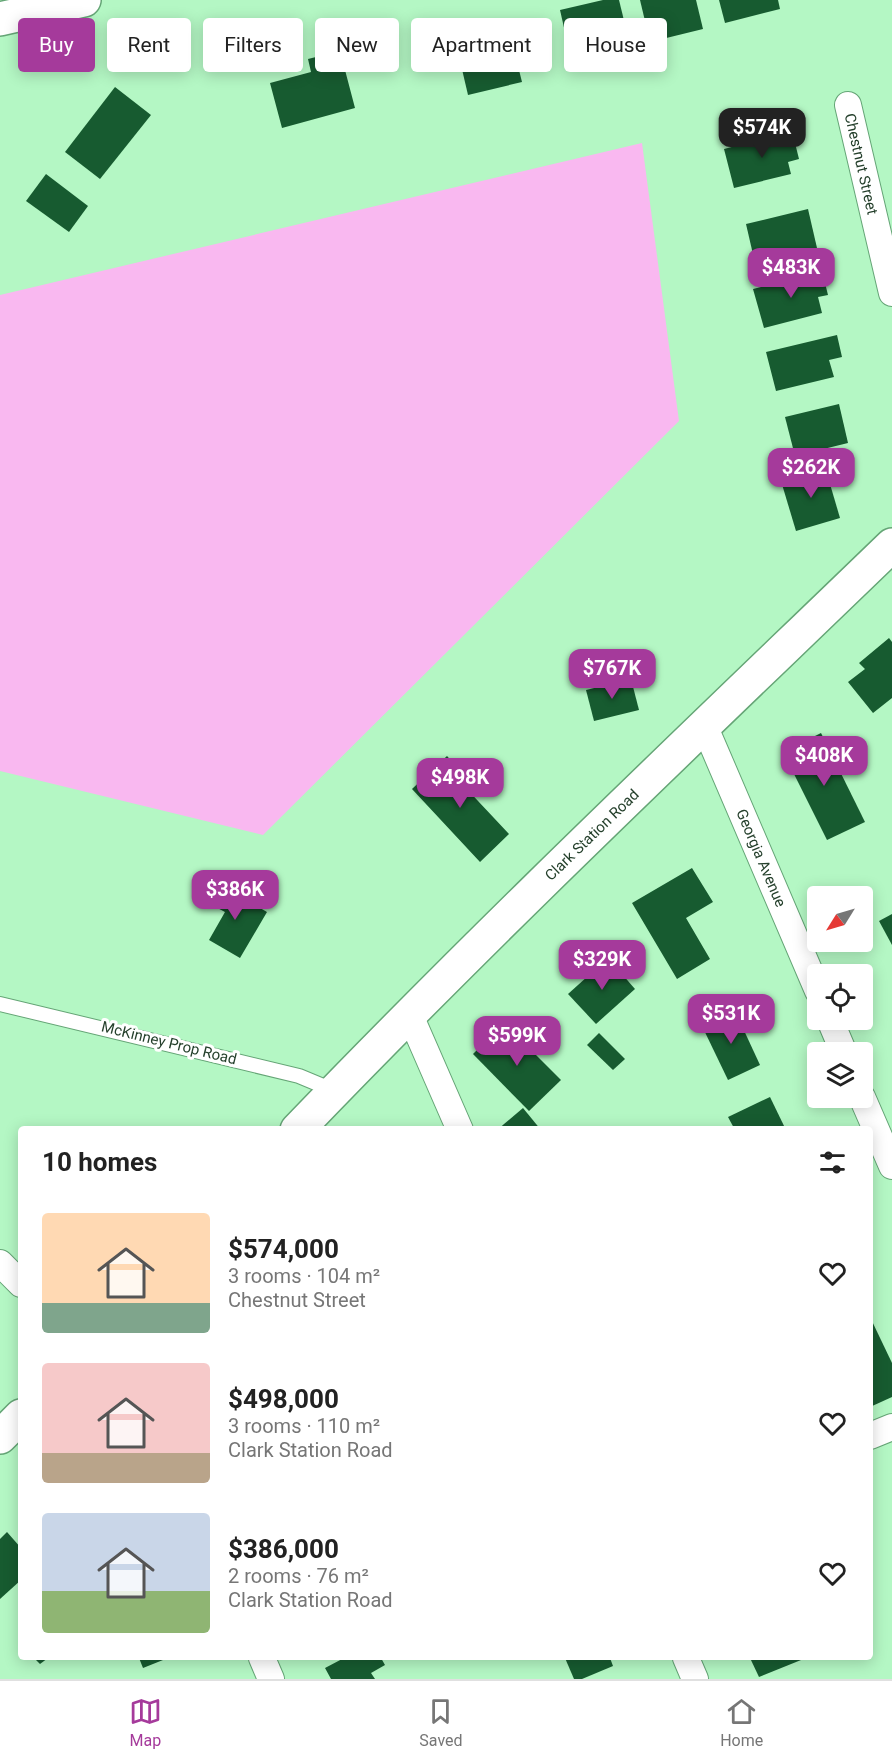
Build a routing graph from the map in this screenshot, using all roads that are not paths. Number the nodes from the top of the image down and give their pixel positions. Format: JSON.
{"nodes":[{"id":1,"x":84,"y":0,"type":"edge"},
{"id":2,"x":0,"y":19,"type":"edge"},
{"id":3,"x":848,"y":105,"type":"dead end"},
{"id":4,"x":892,"y":293,"type":"edge"},
{"id":5,"x":892,"y":545,"type":"edge"},
{"id":6,"x":704,"y":725,"type":"junction"},
{"id":7,"x":807,"y":965,"type":"edge"},
{"id":8,"x":0,"y":1004,"type":"edge"},
{"id":9,"x":409,"y":1013,"type":"junction"},
{"id":10,"x":335,"y":1091,"type":"junction"},
{"id":11,"x":867,"y":1108,"type":"edge"},
{"id":12,"x":301,"y":1126,"type":"edge"},
{"id":13,"x":458,"y":1126,"type":"edge"},
{"id":14,"x":892,"y":1167,"type":"edge"},
{"id":15,"x":0,"y":1263,"type":"edge"},
{"id":16,"x":18,"y":1281,"type":"edge"},
{"id":17,"x":18,"y":1419,"type":"edge"},
{"id":18,"x":892,"y":1427,"type":"edge"},
{"id":19,"x":873,"y":1435,"type":"edge"},
{"id":20,"x":0,"y":1437,"type":"edge"},
{"id":21,"x":263,"y":1660,"type":"edge"},
{"id":22,"x":687,"y":1660,"type":"edge"},
{"id":23,"x":271,"y":1679,"type":"edge"},
{"id":24,"x":695,"y":1679,"type":"edge"}],
"edges":[{"from":1,"to":2,"type":"street"},
{"from":3,"to":4,"type":"street","name":"Chestnut Street"},
{"from":5,"to":6,"type":"street","name":"Clark Station Road"},
{"from":6,"to":7,"type":"street","name":"Georgia Avenue"},
{"from":6,"to":9,"type":"street","name":"Clark Station Road"},
{"from":8,"to":10,"type":"lane","name":"McKinney Prop Road"},
{"from":9,"to":10,"type":"street","name":"Clark Station Road"},
{"from":9,"to":13,"type":"street"},
{"from":10,"to":12,"type":"street","name":"Clark Station Road"},
{"from":11,"to":14,"type":"street"},
{"from":15,"to":16,"type":"street"},
{"from":17,"to":20,"type":"street"},
{"from":18,"to":19,"type":"street"},
{"from":21,"to":23,"type":"street"},
{"from":22,"to":24,"type":"street"}]}
